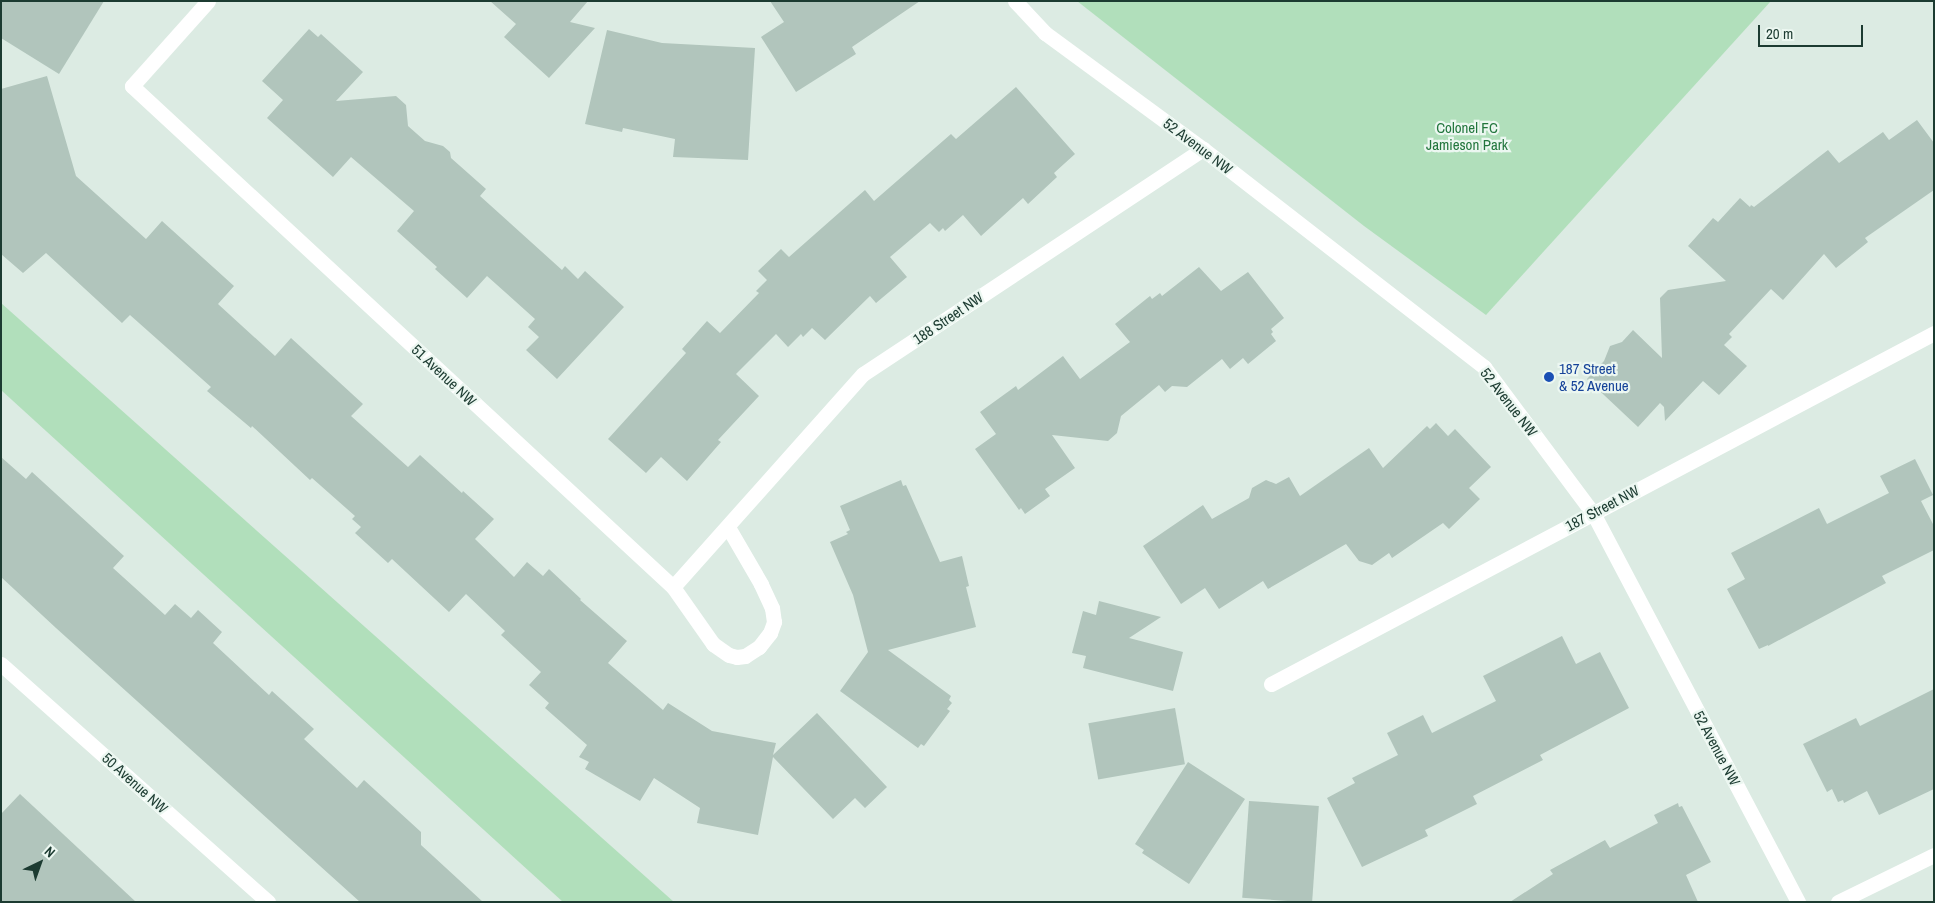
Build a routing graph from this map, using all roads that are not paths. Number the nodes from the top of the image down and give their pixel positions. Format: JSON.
{"nodes":[{"id":1,"x":208,"y":1,"type":"edge"},
{"id":2,"x":1015,"y":1,"type":"edge"},
{"id":3,"x":1203,"y":149,"type":"junction"},
{"id":4,"x":1934,"y":333,"type":"edge"},
{"id":5,"x":1593,"y":513,"type":"junction"},
{"id":6,"x":728,"y":527,"type":"junction"},
{"id":7,"x":673,"y":587,"type":"junction"},
{"id":8,"x":1,"y":664,"type":"edge"},
{"id":9,"x":1271,"y":684,"type":"dead end"},
{"id":10,"x":1934,"y":854,"type":"edge"},
{"id":11,"x":268,"y":902,"type":"edge"},
{"id":12,"x":1798,"y":902,"type":"edge"},
{"id":13,"x":1838,"y":902,"type":"edge"}],
"edges":[{"from":1,"to":7,"type":"street","name":"51 Avenue NW"},
{"from":2,"to":3,"type":"street","name":"52 Avenue NW"},
{"from":3,"to":5,"type":"street","name":"52 Avenue NW"},
{"from":3,"to":6,"type":"street","name":"188 Street NW"},
{"from":4,"to":5,"type":"street","name":"187 Street NW"},
{"from":5,"to":9,"type":"street","name":"187 Street NW"},
{"from":5,"to":12,"type":"street","name":"52 Avenue NW"},
{"from":6,"to":7,"type":"street","name":"188 Street NW"},
{"from":6,"to":7,"type":"street","name":"51 Avenue NW"},
{"from":8,"to":11,"type":"street","name":"50 Avenue NW"},
{"from":10,"to":13,"type":"street"}]}
